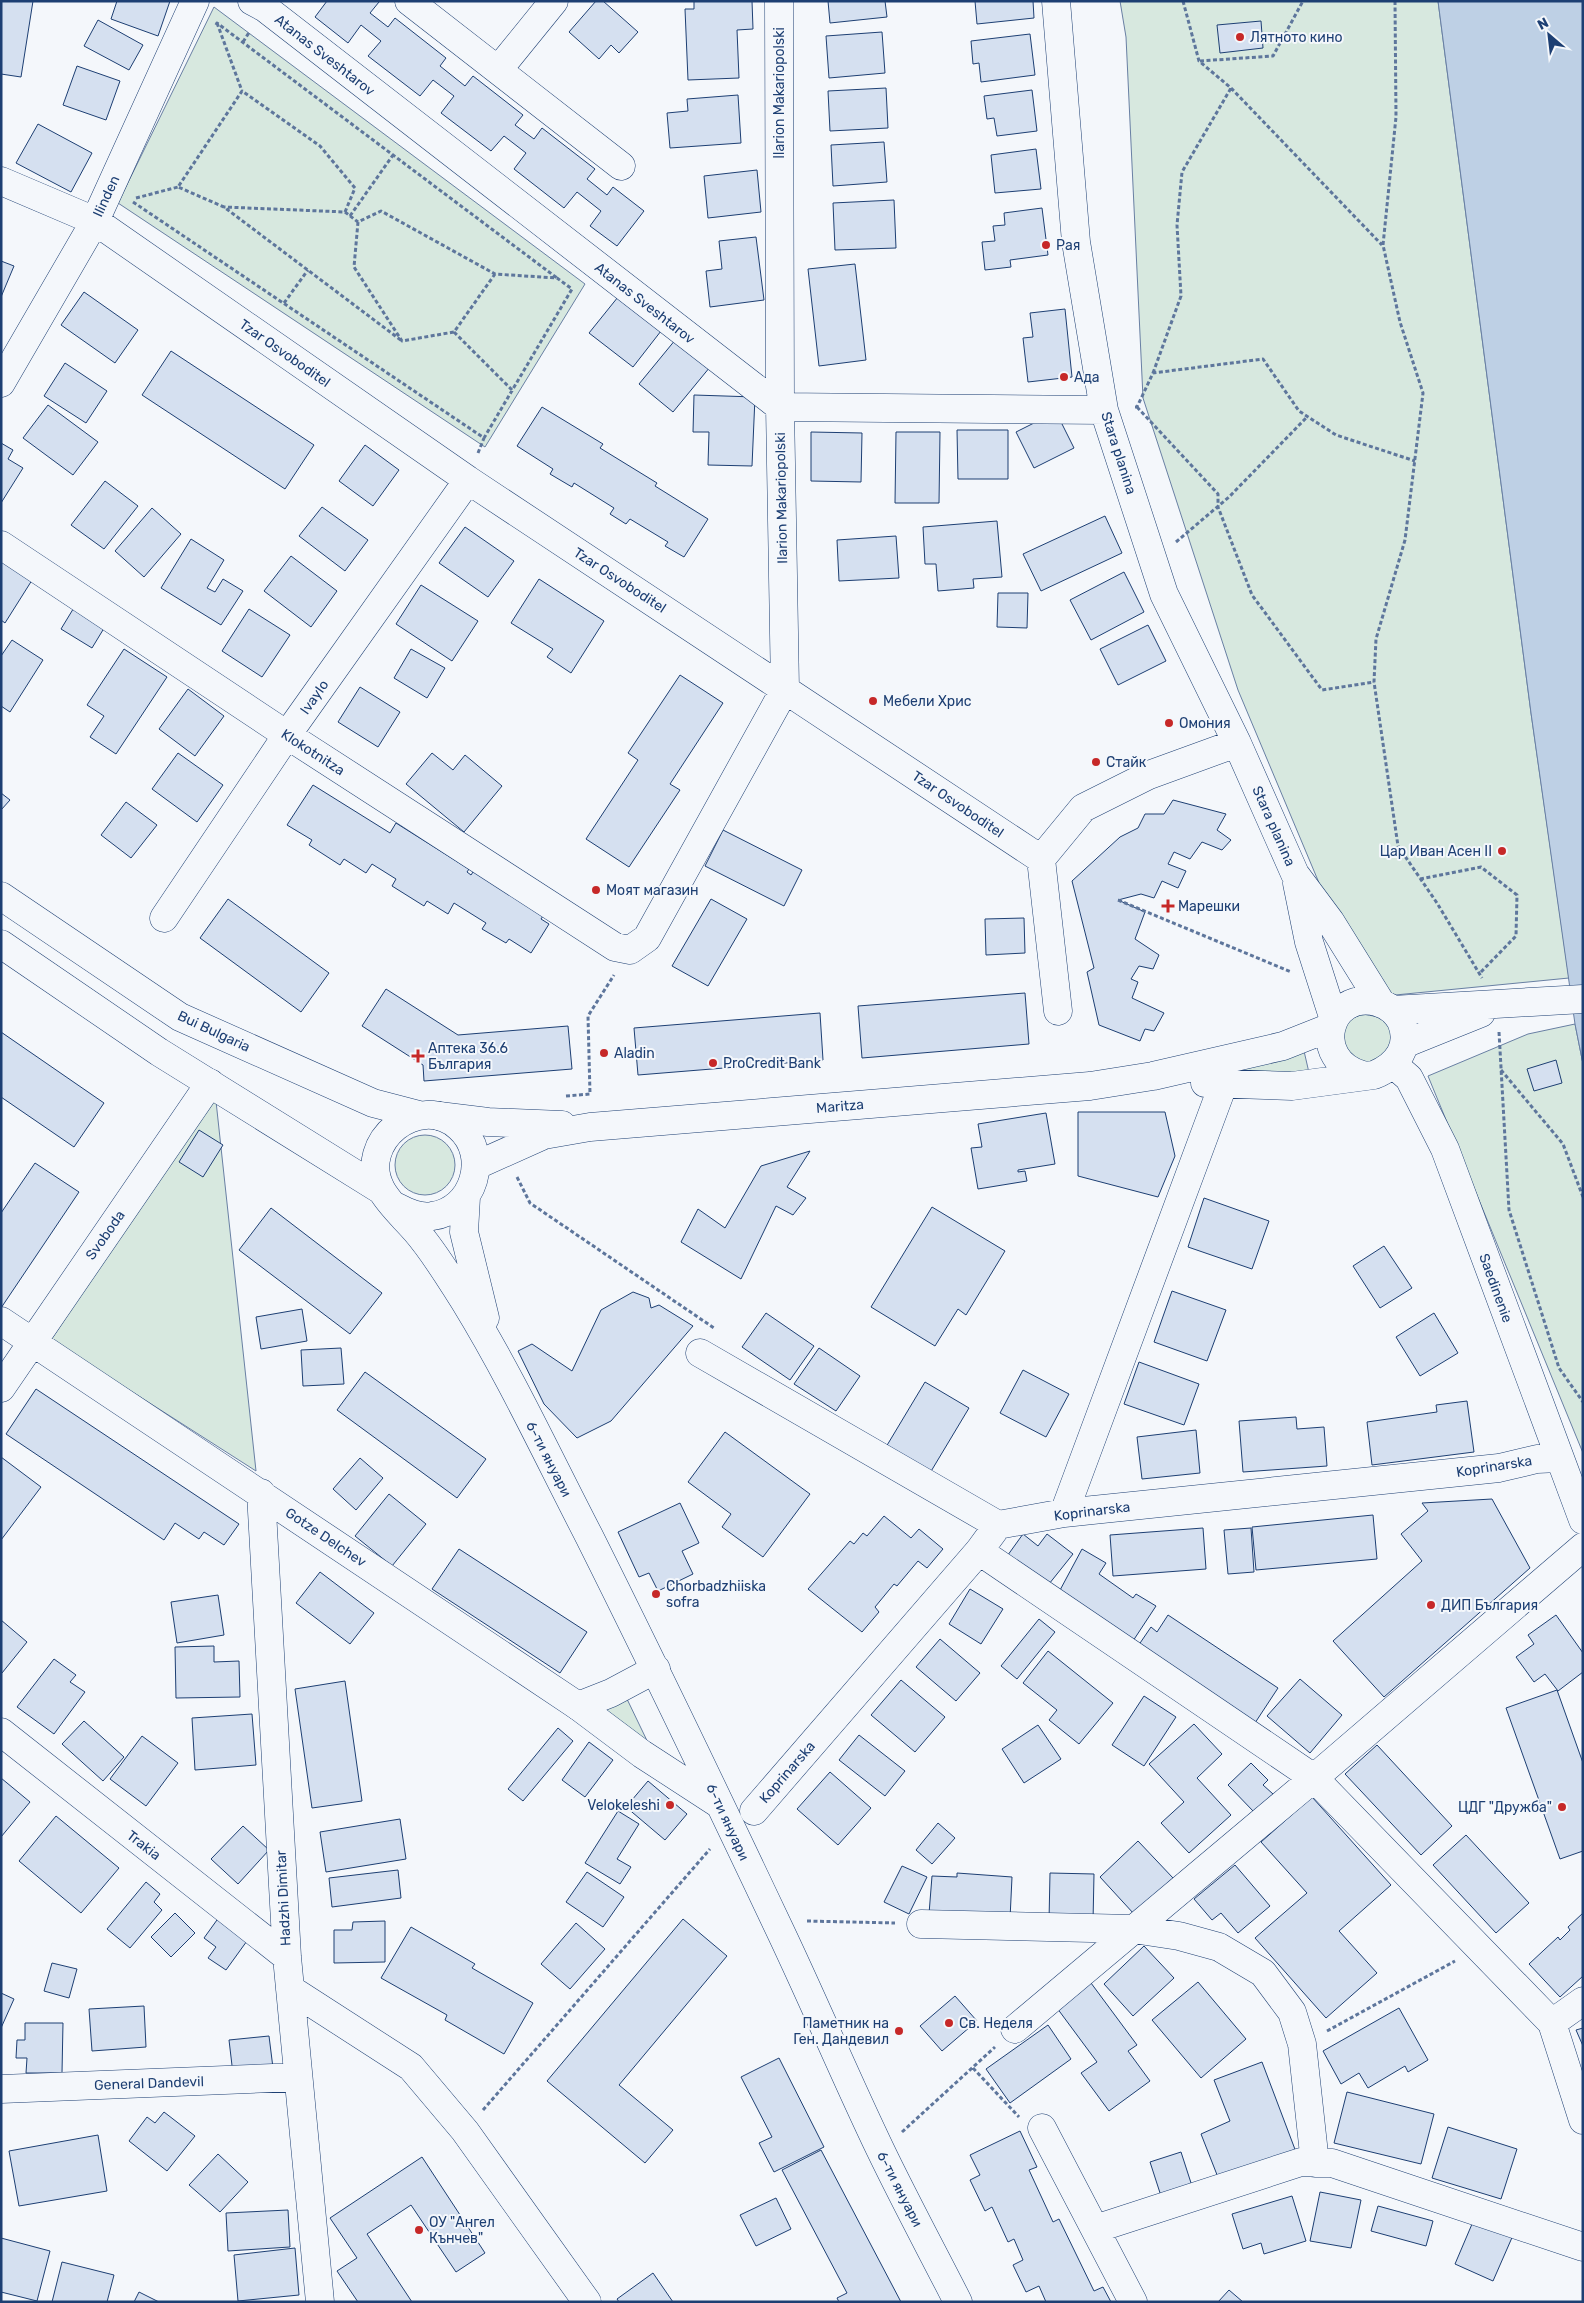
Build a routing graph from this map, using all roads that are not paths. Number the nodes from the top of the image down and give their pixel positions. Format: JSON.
{"nodes":[{"id":1,"x":195,"y":1,"type":"edge"},
{"id":2,"x":252,"y":1,"type":"edge"},
{"id":3,"x":409,"y":1,"type":"edge"},
{"id":4,"x":554,"y":1,"type":"edge"},
{"id":5,"x":779,"y":1,"type":"edge"},
{"id":6,"x":1056,"y":1,"type":"edge"},
{"id":7,"x":498,"y":70,"type":"junction"},
{"id":8,"x":620,"y":166,"type":"dead end"},
{"id":9,"x":1,"y":181,"type":"edge"},
{"id":10,"x":95,"y":220,"type":"junction"},
{"id":11,"x":1,"y":383,"type":"edge"},
{"id":12,"x":780,"y":408,"type":"junction"},
{"id":13,"x":1104,"y":410,"type":"junction"},
{"id":14,"x":468,"y":480,"type":"junction"},
{"id":15,"x":1,"y":544,"type":"edge"},
{"id":16,"x":785,"y":688,"type":"junction"},
{"id":17,"x":287,"y":735,"type":"junction"},
{"id":18,"x":1237,"y":743,"type":"junction"},
{"id":19,"x":1042,"y":859,"type":"junction"},
{"id":20,"x":1295,"y":874,"type":"junction"},
{"id":21,"x":1,"y":896,"type":"edge"},
{"id":22,"x":164,"y":918,"type":"dead end"},
{"id":23,"x":1,"y":944,"type":"edge"},
{"id":24,"x":1573,"y":1000,"type":"edge"},
{"id":25,"x":1499,"y":1005,"type":"junction"},
{"id":26,"x":1387,"y":1007,"type":"junction"},
{"id":27,"x":1058,"y":1011,"type":"dead end"},
{"id":28,"x":1333,"y":1023,"type":"junction"},
{"id":29,"x":1399,"y":1055,"type":"junction"},
{"id":30,"x":1362,"y":1075,"type":"junction"},
{"id":31,"x":1153,"y":1076,"type":"junction"},
{"id":32,"x":210,"y":1083,"type":"junction"},
{"id":33,"x":1223,"y":1085,"type":"junction"},
{"id":34,"x":429,"y":1116,"type":"junction"},
{"id":35,"x":590,"y":1127,"type":"junction"},
{"id":36,"x":477,"y":1165,"type":"junction"},
{"id":37,"x":466,"y":1197,"type":"junction"},
{"id":38,"x":388,"y":1198,"type":"junction"},
{"id":39,"x":1,"y":1322,"type":"edge"},
{"id":40,"x":32,"y":1342,"type":"junction"},
{"id":41,"x":492,"y":1346,"type":"junction"},
{"id":42,"x":700,"y":1353,"type":"road end"},
{"id":43,"x":1,"y":1388,"type":"edge"},
{"id":44,"x":1559,"y":1458,"type":"junction"},
{"id":45,"x":261,"y":1494,"type":"junction"},
{"id":46,"x":1064,"y":1513,"type":"junction"},
{"id":47,"x":1583,"y":1520,"type":"edge"},
{"id":48,"x":998,"y":1525,"type":"junction"},
{"id":49,"x":1583,"y":1547,"type":"edge"},
{"id":50,"x":979,"y":1551,"type":"junction"},
{"id":51,"x":656,"y":1668,"type":"junction"},
{"id":52,"x":578,"y":1706,"type":"junction"},
{"id":53,"x":1,"y":1732,"type":"edge"},
{"id":54,"x":1314,"y":1778,"type":"junction"},
{"id":55,"x":754,"y":1811,"type":"dead end"},
{"id":56,"x":724,"y":1815,"type":"junction"},
{"id":57,"x":921,"y":1924,"type":"road end"},
{"id":58,"x":1133,"y":1929,"type":"junction"},
{"id":59,"x":287,"y":1957,"type":"junction"},
{"id":60,"x":290,"y":1989,"type":"junction"},
{"id":61,"x":1583,"y":2001,"type":"edge"},
{"id":62,"x":1552,"y":2023,"type":"junction"},
{"id":63,"x":1016,"y":2029,"type":"road end"},
{"id":64,"x":298,"y":2077,"type":"junction"},
{"id":65,"x":1,"y":2090,"type":"edge"},
{"id":66,"x":1583,"y":2120,"type":"edge"},
{"id":67,"x":1034,"y":2126,"type":"road end"},
{"id":68,"x":1315,"y":2163,"type":"junction"},
{"id":69,"x":1095,"y":2229,"type":"junction"},
{"id":70,"x":1583,"y":2246,"type":"edge"},
{"id":71,"x":320,"y":2302,"type":"edge"},
{"id":72,"x":588,"y":2302,"type":"edge"},
{"id":73,"x":958,"y":2302,"type":"edge"},
{"id":74,"x":1133,"y":2302,"type":"edge"}],
"edges":[{"from":1,"to":10,"type":"street","name":"Ilinden"},
{"from":2,"to":12,"type":"street","name":"Atanas Sveshtarov"},
{"from":3,"to":7,"type":"street"},
{"from":4,"to":7,"type":"street"},
{"from":5,"to":12,"type":"street","name":"Ilarion Makariopolski"},
{"from":6,"to":13,"type":"street","name":"Stara planina"},
{"from":7,"to":8,"type":"street"},
{"from":9,"to":10,"type":"street","name":"Tzar Osvoboditel"},
{"from":10,"to":11,"type":"street","name":"Ilinden"},
{"from":10,"to":14,"type":"street","name":"Tzar Osvoboditel"},
{"from":12,"to":13,"type":"street"},
{"from":12,"to":16,"type":"street","name":"Ilarion Makariopolski"},
{"from":13,"to":18,"type":"street","name":"Stara planina"},
{"from":14,"to":16,"type":"street","name":"Tzar Osvoboditel"},
{"from":14,"to":17,"type":"street","name":"Ivaylo"},
{"from":15,"to":17,"type":"street","name":"Klokotnitza"},
{"from":16,"to":17,"type":"street","name":"Klokotnitza"},
{"from":16,"to":19,"type":"street","name":"Tzar Osvoboditel"},
{"from":17,"to":22,"type":"street","name":"Ivaylo"},
{"from":18,"to":19,"type":"street"},
{"from":18,"to":20,"type":"street","name":"Stara planina"},
{"from":19,"to":27,"type":"street"},
{"from":20,"to":26,"type":"street"},
{"from":20,"to":28,"type":"street"},
{"from":21,"to":34,"type":"street","name":"Bui Bulgaria"},
{"from":23,"to":32,"type":"street"},
{"from":24,"to":25,"type":"street"},
{"from":25,"to":26,"type":"street"},
{"from":25,"to":29,"type":"street"},
{"from":26,"to":28,"type":"street"},
{"from":26,"to":29,"type":"street"},
{"from":28,"to":30,"type":"street"},
{"from":28,"to":31,"type":"street"},
{"from":29,"to":30,"type":"street"},
{"from":29,"to":44,"type":"street","name":"Saedinenie"},
{"from":30,"to":33,"type":"street"},
{"from":31,"to":33,"type":"street"},
{"from":31,"to":35,"type":"street","name":"Maritza"},
{"from":32,"to":38,"type":"street"},
{"from":32,"to":40,"type":"street","name":"Svoboda"},
{"from":33,"to":46,"type":"street"},
{"from":34,"to":35,"type":"street"},
{"from":34,"to":36,"type":"street"},
{"from":34,"to":38,"type":"street"},
{"from":35,"to":36,"type":"street"},
{"from":36,"to":37,"type":"street"},
{"from":37,"to":38,"type":"street"},
{"from":37,"to":41,"type":"street"},
{"from":38,"to":41,"type":"street"},
{"from":39,"to":40,"type":"street","name":"Gotze Delchev"},
{"from":40,"to":43,"type":"street","name":"Svoboda"},
{"from":40,"to":45,"type":"street","name":"Gotze Delchev"},
{"from":41,"to":51,"type":"street","name":"6-ти януари"},
{"from":42,"to":48,"type":"street"},
{"from":44,"to":46,"type":"street","name":"Koprinarska"},
{"from":44,"to":47,"type":"street","name":"Saedinenie"},
{"from":45,"to":52,"type":"street","name":"Gotze Delchev"},
{"from":45,"to":59,"type":"street","name":"Hadzhi Dimitar"},
{"from":46,"to":48,"type":"street","name":"Koprinarska"},
{"from":48,"to":50,"type":"street","name":"Koprinarska"},
{"from":49,"to":54,"type":"street"},
{"from":50,"to":54,"type":"street"},
{"from":50,"to":55,"type":"street","name":"Koprinarska"},
{"from":51,"to":52,"type":"street"},
{"from":51,"to":56,"type":"street","name":"6-ти януари"},
{"from":52,"to":56,"type":"street","name":"Gotze Delchev"},
{"from":53,"to":59,"type":"street","name":"Trakia"},
{"from":54,"to":58,"type":"street"},
{"from":54,"to":62,"type":"street"},
{"from":56,"to":73,"type":"street","name":"6-ти януари"},
{"from":57,"to":58,"type":"street"},
{"from":58,"to":63,"type":"street"},
{"from":58,"to":68,"type":"street"},
{"from":59,"to":60,"type":"street","name":"Hadzhi Dimitar"},
{"from":60,"to":64,"type":"street","name":"Hadzhi Dimitar"},
{"from":60,"to":72,"type":"street"},
{"from":61,"to":62,"type":"street"},
{"from":62,"to":66,"type":"street"},
{"from":64,"to":65,"type":"street","name":"General Dandevil"},
{"from":64,"to":71,"type":"street","name":"Hadzhi Dimitar"},
{"from":67,"to":69,"type":"street"},
{"from":68,"to":69,"type":"street"},
{"from":68,"to":70,"type":"street"},
{"from":69,"to":74,"type":"street"}]}
